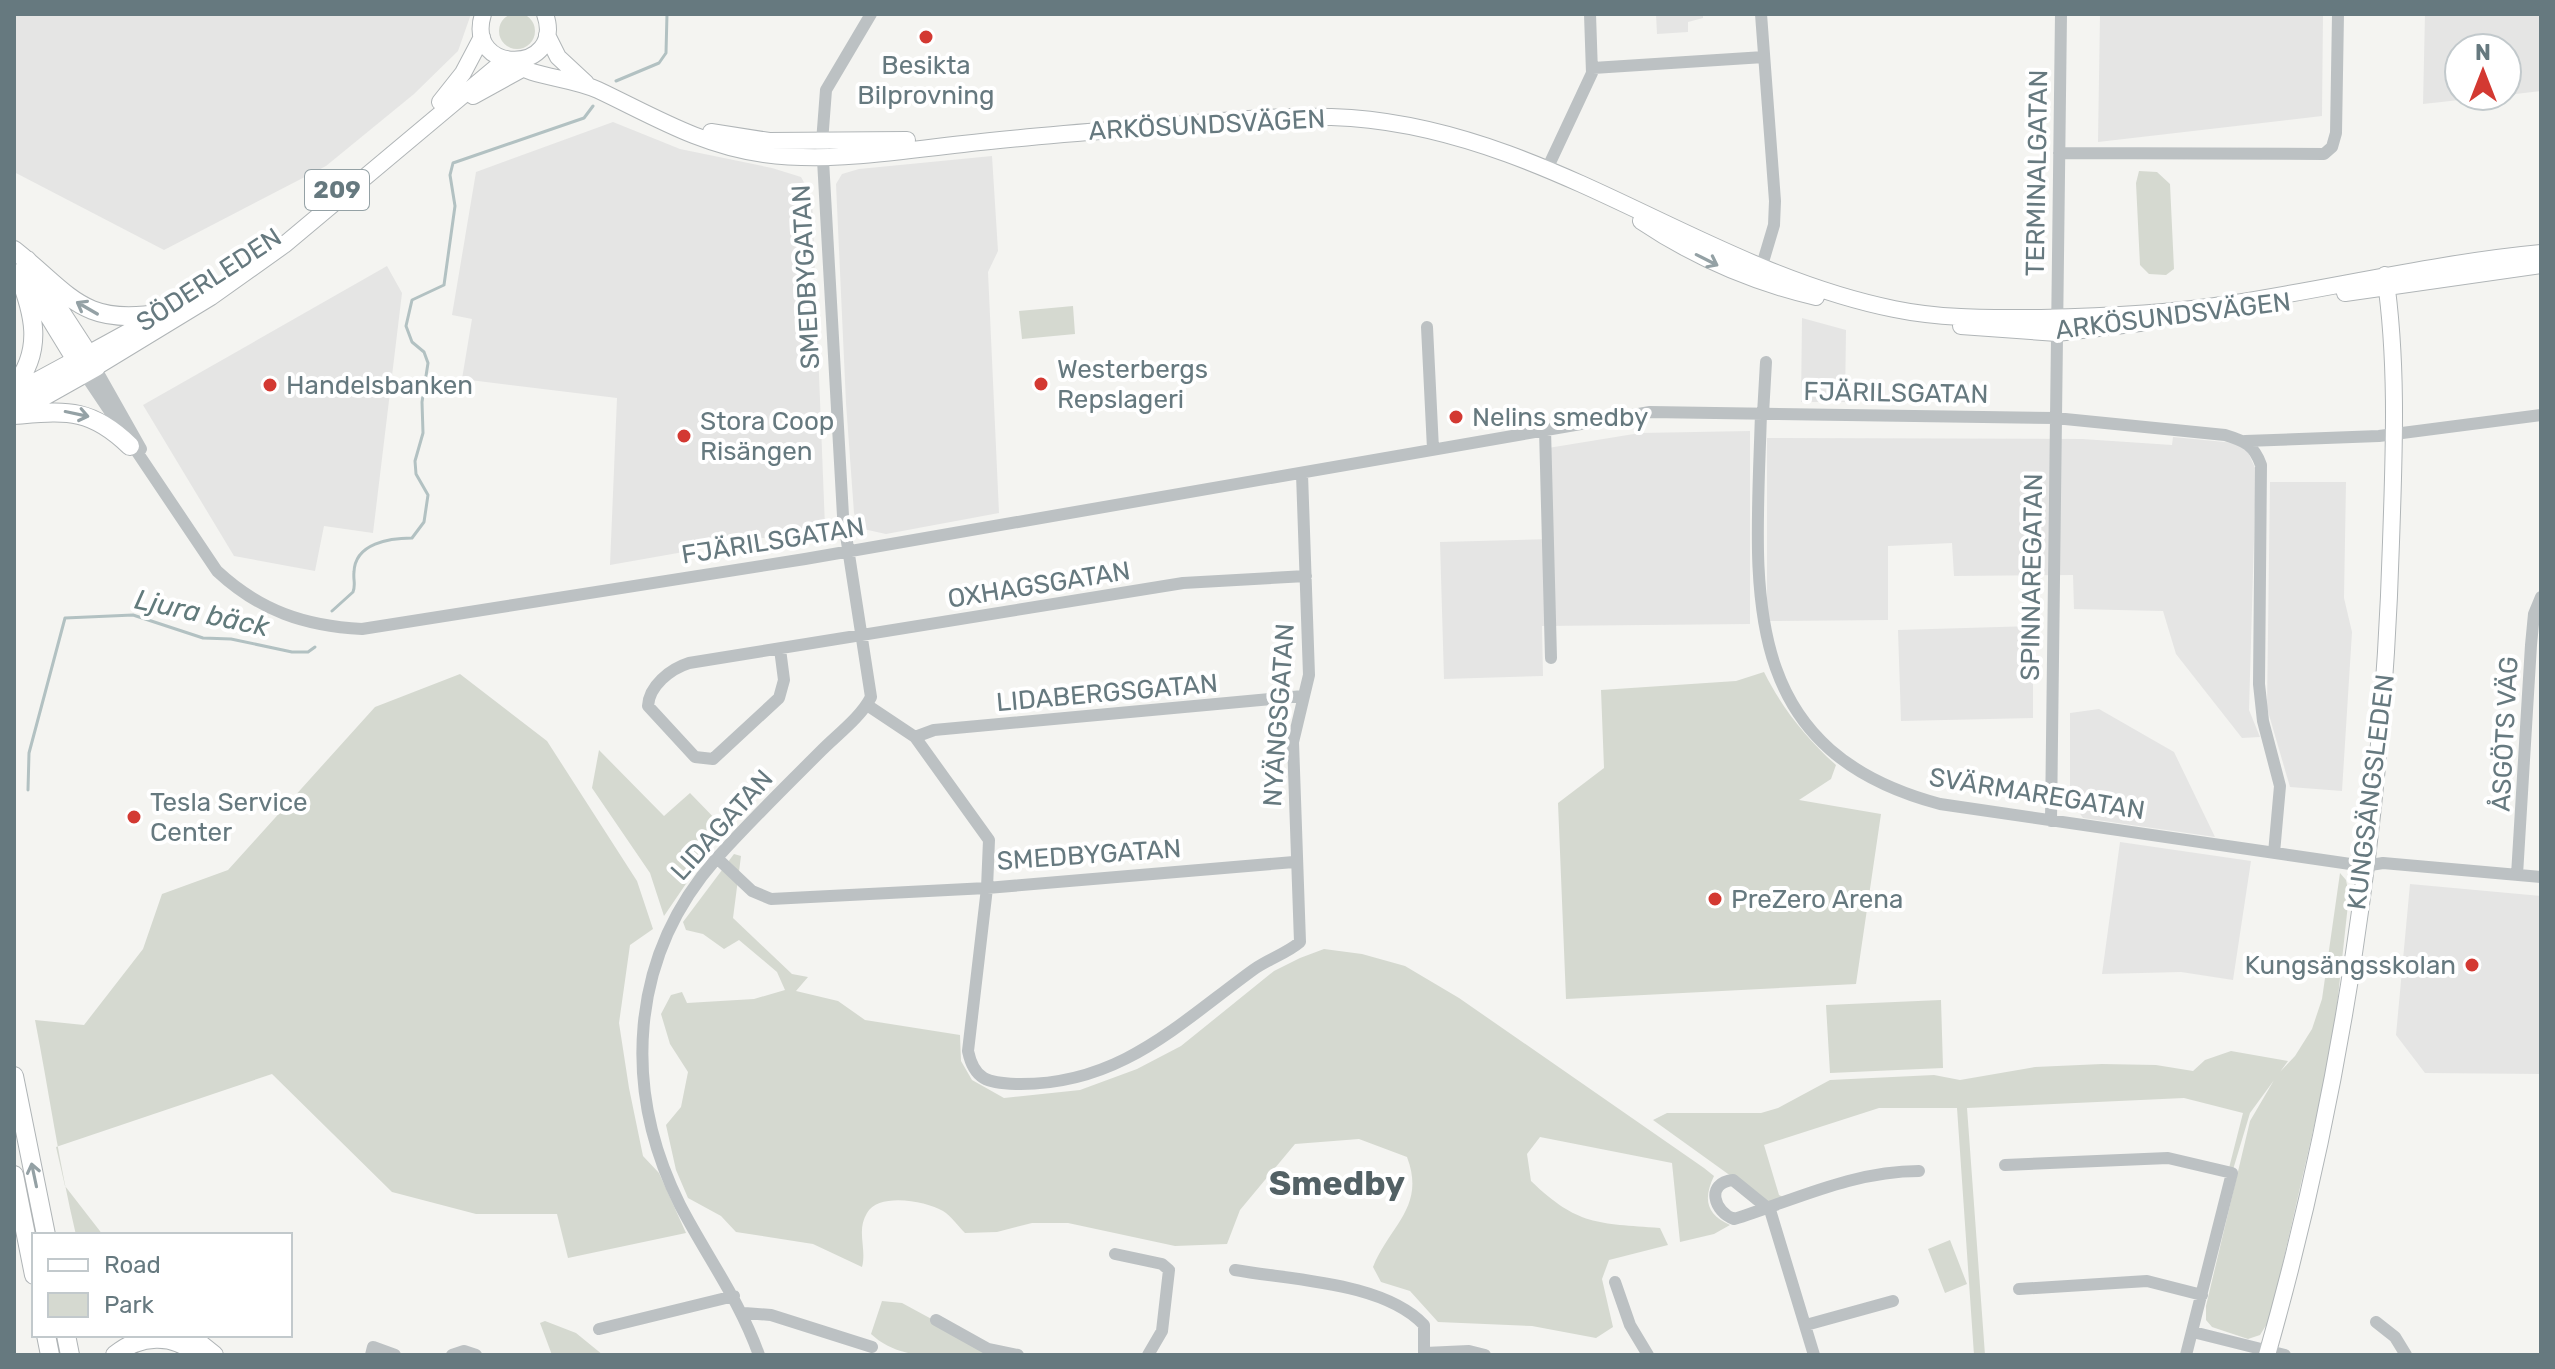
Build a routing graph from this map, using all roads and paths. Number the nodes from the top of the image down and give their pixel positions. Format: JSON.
{"nodes":[{"id":1,"x":483,"y":14,"type":"edge"},
{"id":2,"x":871,"y":14,"type":"edge"},
{"id":3,"x":1590,"y":14,"type":"edge"},
{"id":4,"x":1761,"y":14,"type":"edge"},
{"id":5,"x":2061,"y":14,"type":"edge"},
{"id":6,"x":2338,"y":14,"type":"edge"},
{"id":7,"x":549,"y":23,"type":"edge"},
{"id":8,"x":482,"y":37,"type":"junction"},
{"id":9,"x":1764,"y":57,"type":"junction"},
{"id":10,"x":512,"y":63,"type":"junction"},
{"id":11,"x":1593,"y":68,"type":"junction"},
{"id":12,"x":590,"y":86,"type":"junction"},
{"id":13,"x":822,"y":150,"type":"junction"},
{"id":14,"x":2059,"y":153,"type":"junction"},
{"id":15,"x":1548,"y":167,"type":"junction"},
{"id":16,"x":2541,"y":253,"type":"edge"},
{"id":17,"x":18,"y":263,"type":"edge"},
{"id":18,"x":2541,"y":265,"type":"edge"},
{"id":19,"x":1759,"y":275,"type":"junction"},
{"id":20,"x":2386,"y":281,"type":"junction"},
{"id":21,"x":162,"y":313,"type":"junction"},
{"id":22,"x":2057,"y":325,"type":"junction"},
{"id":23,"x":1427,"y":327,"type":"dead end"},
{"id":24,"x":1766,"y":362,"type":"dead end"},
{"id":25,"x":86,"y":364,"type":"junction"},
{"id":26,"x":14,"y":387,"type":"edge"},
{"id":27,"x":14,"y":394,"type":"edge"},
{"id":28,"x":14,"y":414,"type":"edge"},
{"id":29,"x":1762,"y":414,"type":"junction"},
{"id":30,"x":2541,"y":415,"type":"edge"},
{"id":31,"x":2055,"y":418,"type":"junction"},
{"id":32,"x":1545,"y":429,"type":"junction"},
{"id":33,"x":2393,"y":435,"type":"junction"},
{"id":34,"x":2245,"y":441,"type":"junction"},
{"id":35,"x":130,"y":446,"type":"junction"},
{"id":36,"x":1433,"y":449,"type":"junction"},
{"id":37,"x":1302,"y":474,"type":"junction"},
{"id":38,"x":169,"y":501,"type":"junction"},
{"id":39,"x":848,"y":551,"type":"junction"},
{"id":40,"x":1306,"y":576,"type":"junction"},
{"id":41,"x":2541,"y":597,"type":"edge"},
{"id":42,"x":863,"y":636,"type":"junction"},
{"id":43,"x":780,"y":649,"type":"junction"},
{"id":44,"x":1551,"y":658,"type":"dead end"},
{"id":45,"x":1303,"y":696,"type":"junction"},
{"id":46,"x":867,"y":705,"type":"junction"},
{"id":47,"x":915,"y":737,"type":"junction"},
{"id":48,"x":2051,"y":821,"type":"junction"},
{"id":49,"x":2274,"y":853,"type":"junction"},
{"id":50,"x":717,"y":858,"type":"junction"},
{"id":51,"x":1294,"y":862,"type":"junction"},
{"id":52,"x":2364,"y":866,"type":"junction"},
{"id":53,"x":2517,"y":875,"type":"junction"},
{"id":54,"x":2541,"y":877,"type":"edge"},
{"id":55,"x":987,"y":888,"type":"junction"},
{"id":56,"x":14,"y":1076,"type":"edge"},
{"id":57,"x":2005,"y":1165,"type":"dead end"},
{"id":58,"x":1919,"y":1171,"type":"dead end"},
{"id":59,"x":14,"y":1175,"type":"edge"},
{"id":60,"x":40,"y":1205,"type":"junction"},
{"id":61,"x":46,"y":1233,"type":"edge"},
{"id":62,"x":53,"y":1233,"type":"edge"},
{"id":63,"x":1115,"y":1254,"type":"dead end"},
{"id":64,"x":32,"y":1265,"type":"edge"},
{"id":65,"x":1235,"y":1270,"type":"dead end"},
{"id":66,"x":1615,"y":1282,"type":"dead end"},
{"id":67,"x":2019,"y":1289,"type":"dead end"},
{"id":68,"x":2202,"y":1295,"type":"junction"},
{"id":69,"x":734,"y":1296,"type":"junction"},
{"id":70,"x":1893,"y":1301,"type":"dead end"},
{"id":71,"x":744,"y":1313,"type":"junction"},
{"id":72,"x":936,"y":1320,"type":"dead end"},
{"id":73,"x":2376,"y":1322,"type":"dead end"},
{"id":74,"x":1806,"y":1325,"type":"junction"},
{"id":75,"x":599,"y":1329,"type":"dead end"},
{"id":76,"x":2193,"y":1332,"type":"junction"},
{"id":77,"x":192,"y":1337,"type":"edge"},
{"id":78,"x":872,"y":1347,"type":"dead end"},
{"id":79,"x":2274,"y":1353,"type":"edge"},
{"id":80,"x":1424,"y":1354,"type":"edge"},
{"id":81,"x":115,"y":1355,"type":"edge"},
{"id":82,"x":197,"y":1355,"type":"edge"},
{"id":83,"x":214,"y":1355,"type":"edge"},
{"id":84,"x":371,"y":1355,"type":"edge"},
{"id":85,"x":395,"y":1355,"type":"edge"},
{"id":86,"x":452,"y":1355,"type":"edge"},
{"id":87,"x":476,"y":1355,"type":"edge"},
{"id":88,"x":759,"y":1355,"type":"edge"},
{"id":89,"x":1018,"y":1355,"type":"edge"},
{"id":90,"x":1148,"y":1355,"type":"edge"},
{"id":91,"x":1485,"y":1355,"type":"edge"},
{"id":92,"x":1648,"y":1355,"type":"edge"},
{"id":93,"x":1814,"y":1355,"type":"edge"},
{"id":94,"x":2186,"y":1355,"type":"edge"},
{"id":95,"x":2406,"y":1355,"type":"edge"}],
"edges":[{"from":1,"to":8,"type":"main road"},
{"from":2,"to":13,"type":"street"},
{"from":3,"to":11,"type":"street"},
{"from":4,"to":9,"type":"street"},
{"from":5,"to":14,"type":"street","name":"TERMINALGATAN"},
{"from":6,"to":14,"type":"street"},
{"from":7,"to":10,"type":"main road","name":"SÖDERLEDEN"},
{"from":7,"to":12,"type":"main road","name":"ARKÖSUNDSVÄGEN"},
{"from":8,"to":10,"type":"main road"},
{"from":8,"to":21,"type":"main road","name":"SÖDERLEDEN","number":"209"},
{"from":9,"to":11,"type":"street"},
{"from":9,"to":19,"type":"street"},
{"from":10,"to":12,"type":"main road","name":"ARKÖSUNDSVÄGEN"},
{"from":10,"to":25,"type":"main road","name":"SÖDERLEDEN","number":"209"},
{"from":11,"to":15,"type":"street"},
{"from":12,"to":13,"type":"main road","name":"ARKÖSUNDSVÄGEN"},
{"from":13,"to":15,"type":"main road","name":"ARKÖSUNDSVÄGEN"},
{"from":13,"to":39,"type":"street","name":"SMEDBYGATAN"},
{"from":14,"to":22,"type":"street","name":"TERMINALGATAN"},
{"from":15,"to":19,"type":"main road","name":"ARKÖSUNDSVÄGEN"},
{"from":16,"to":20,"type":"main road","name":"ARKÖSUNDSVÄGEN"},
{"from":21,"to":17,"type":"highway","one_way":true},
{"from":17,"to":25,"type":"highway"},
{"from":17,"to":26,"type":"highway"},
{"from":18,"to":20,"type":"main road","name":"ARKÖSUNDSVÄGEN"},
{"from":19,"to":22,"type":"main road","name":"ARKÖSUNDSVÄGEN"},
{"from":20,"to":22,"type":"main road","name":"ARKÖSUNDSVÄGEN"},
{"from":20,"to":33,"type":"main road","name":"KUNGSÄNGSLEDEN"},
{"from":21,"to":25,"type":"main road","name":"SÖDERLEDEN","number":"209"},
{"from":22,"to":31,"type":"street","name":"SPINNAREGATAN"},
{"from":23,"to":36,"type":"street"},
{"from":24,"to":29,"type":"street","name":"SVÄRMAREGATAN"},
{"from":25,"to":27,"type":"highway","name":"SÖDERLEDEN","number":"209"},
{"from":25,"to":28,"type":"highway","name":"SÖDERLEDEN","number":"209"},
{"from":25,"to":35,"type":"street","name":"FJÄRILSGATAN"},
{"from":25,"to":38,"type":"street","name":"FJÄRILSGATAN"},
{"from":28,"to":35,"type":"highway","one_way":true},
{"from":29,"to":31,"type":"street","name":"FJÄRILSGATAN"},
{"from":29,"to":32,"type":"street","name":"FJÄRILSGATAN"},
{"from":29,"to":48,"type":"street","name":"SVÄRMAREGATAN"},
{"from":30,"to":33,"type":"street","name":"FJÄRILSGATAN"},
{"from":31,"to":34,"type":"street","name":"FJÄRILSGATAN"},
{"from":31,"to":48,"type":"street","name":"SPINNAREGATAN"},
{"from":32,"to":36,"type":"street","name":"FJÄRILSGATAN"},
{"from":32,"to":44,"type":"street"},
{"from":33,"to":34,"type":"street","name":"FJÄRILSGATAN"},
{"from":33,"to":52,"type":"main road","name":"KUNGSÄNGSLEDEN"},
{"from":34,"to":49,"type":"street"},
{"from":35,"to":38,"type":"street","name":"FJÄRILSGATAN"},
{"from":36,"to":37,"type":"street","name":"FJÄRILSGATAN"},
{"from":37,"to":39,"type":"street","name":"FJÄRILSGATAN"},
{"from":37,"to":40,"type":"street","name":"NYÄNGSGATAN"},
{"from":38,"to":39,"type":"street","name":"FJÄRILSGATAN"},
{"from":39,"to":42,"type":"street","name":"SMEDBYGATAN"},
{"from":40,"to":42,"type":"street","name":"OXHAGSGATAN"},
{"from":40,"to":45,"type":"street","name":"NYÄNGSGATAN"},
{"from":41,"to":53,"type":"street","name":"ÅSGÖTS VÄG"},
{"from":42,"to":43,"type":"street","name":"OXHAGSGATAN"},
{"from":42,"to":46,"type":"street","name":"SMEDBYGATAN"},
{"from":43,"to":43,"type":"street","name":"OXHAGSGATAN"},
{"from":45,"to":47,"type":"street","name":"LIDABERGSGATAN"},
{"from":45,"to":51,"type":"street","name":"NYÄNGSGATAN"},
{"from":46,"to":47,"type":"street","name":"SMEDBYGATAN"},
{"from":46,"to":50,"type":"street","name":"LIDAGATAN"},
{"from":47,"to":55,"type":"street","name":"SMEDBYGATAN"},
{"from":48,"to":49,"type":"street","name":"SVÄRMAREGATAN"},
{"from":49,"to":52,"type":"street","name":"SVÄRMAREGATAN"},
{"from":50,"to":55,"type":"street"},
{"from":50,"to":69,"type":"street","name":"LIDAGATAN"},
{"from":51,"to":55,"type":"street","name":"SMEDBYGATAN"},
{"from":51,"to":55,"type":"street"},
{"from":52,"to":53,"type":"street","name":"SVÄRMAREGATAN"},
{"from":52,"to":79,"type":"main road","name":"KUNGSÄNGSLEDEN"},
{"from":53,"to":54,"type":"street","name":"SVÄRMAREGATAN"},
{"from":60,"to":56,"type":"highway","one_way":true},
{"from":57,"to":68,"type":"street"},
{"from":58,"to":74,"type":"street"},
{"from":59,"to":64,"type":"highway"},
{"from":60,"to":61,"type":"highway"},
{"from":60,"to":62,"type":"highway"},
{"from":63,"to":90,"type":"street"},
{"from":65,"to":80,"type":"street"},
{"from":66,"to":92,"type":"street"},
{"from":67,"to":68,"type":"street"},
{"from":68,"to":76,"type":"street"},
{"from":69,"to":71,"type":"street","name":"LIDAGATAN"},
{"from":69,"to":75,"type":"street"},
{"from":70,"to":74,"type":"street"},
{"from":71,"to":78,"type":"street"},
{"from":71,"to":88,"type":"street","name":"LIDAGATAN"},
{"from":72,"to":89,"type":"street"},
{"from":73,"to":95,"type":"street"},
{"from":74,"to":93,"type":"street"},
{"from":76,"to":79,"type":"street","name":"KUNGSÄNGSLEDEN"},
{"from":76,"to":94,"type":"street"},
{"from":77,"to":83,"type":"highway"},
{"from":80,"to":91,"type":"street"},
{"from":81,"to":82,"type":"highway"},
{"from":84,"to":85,"type":"street"},
{"from":86,"to":87,"type":"street"}]}
